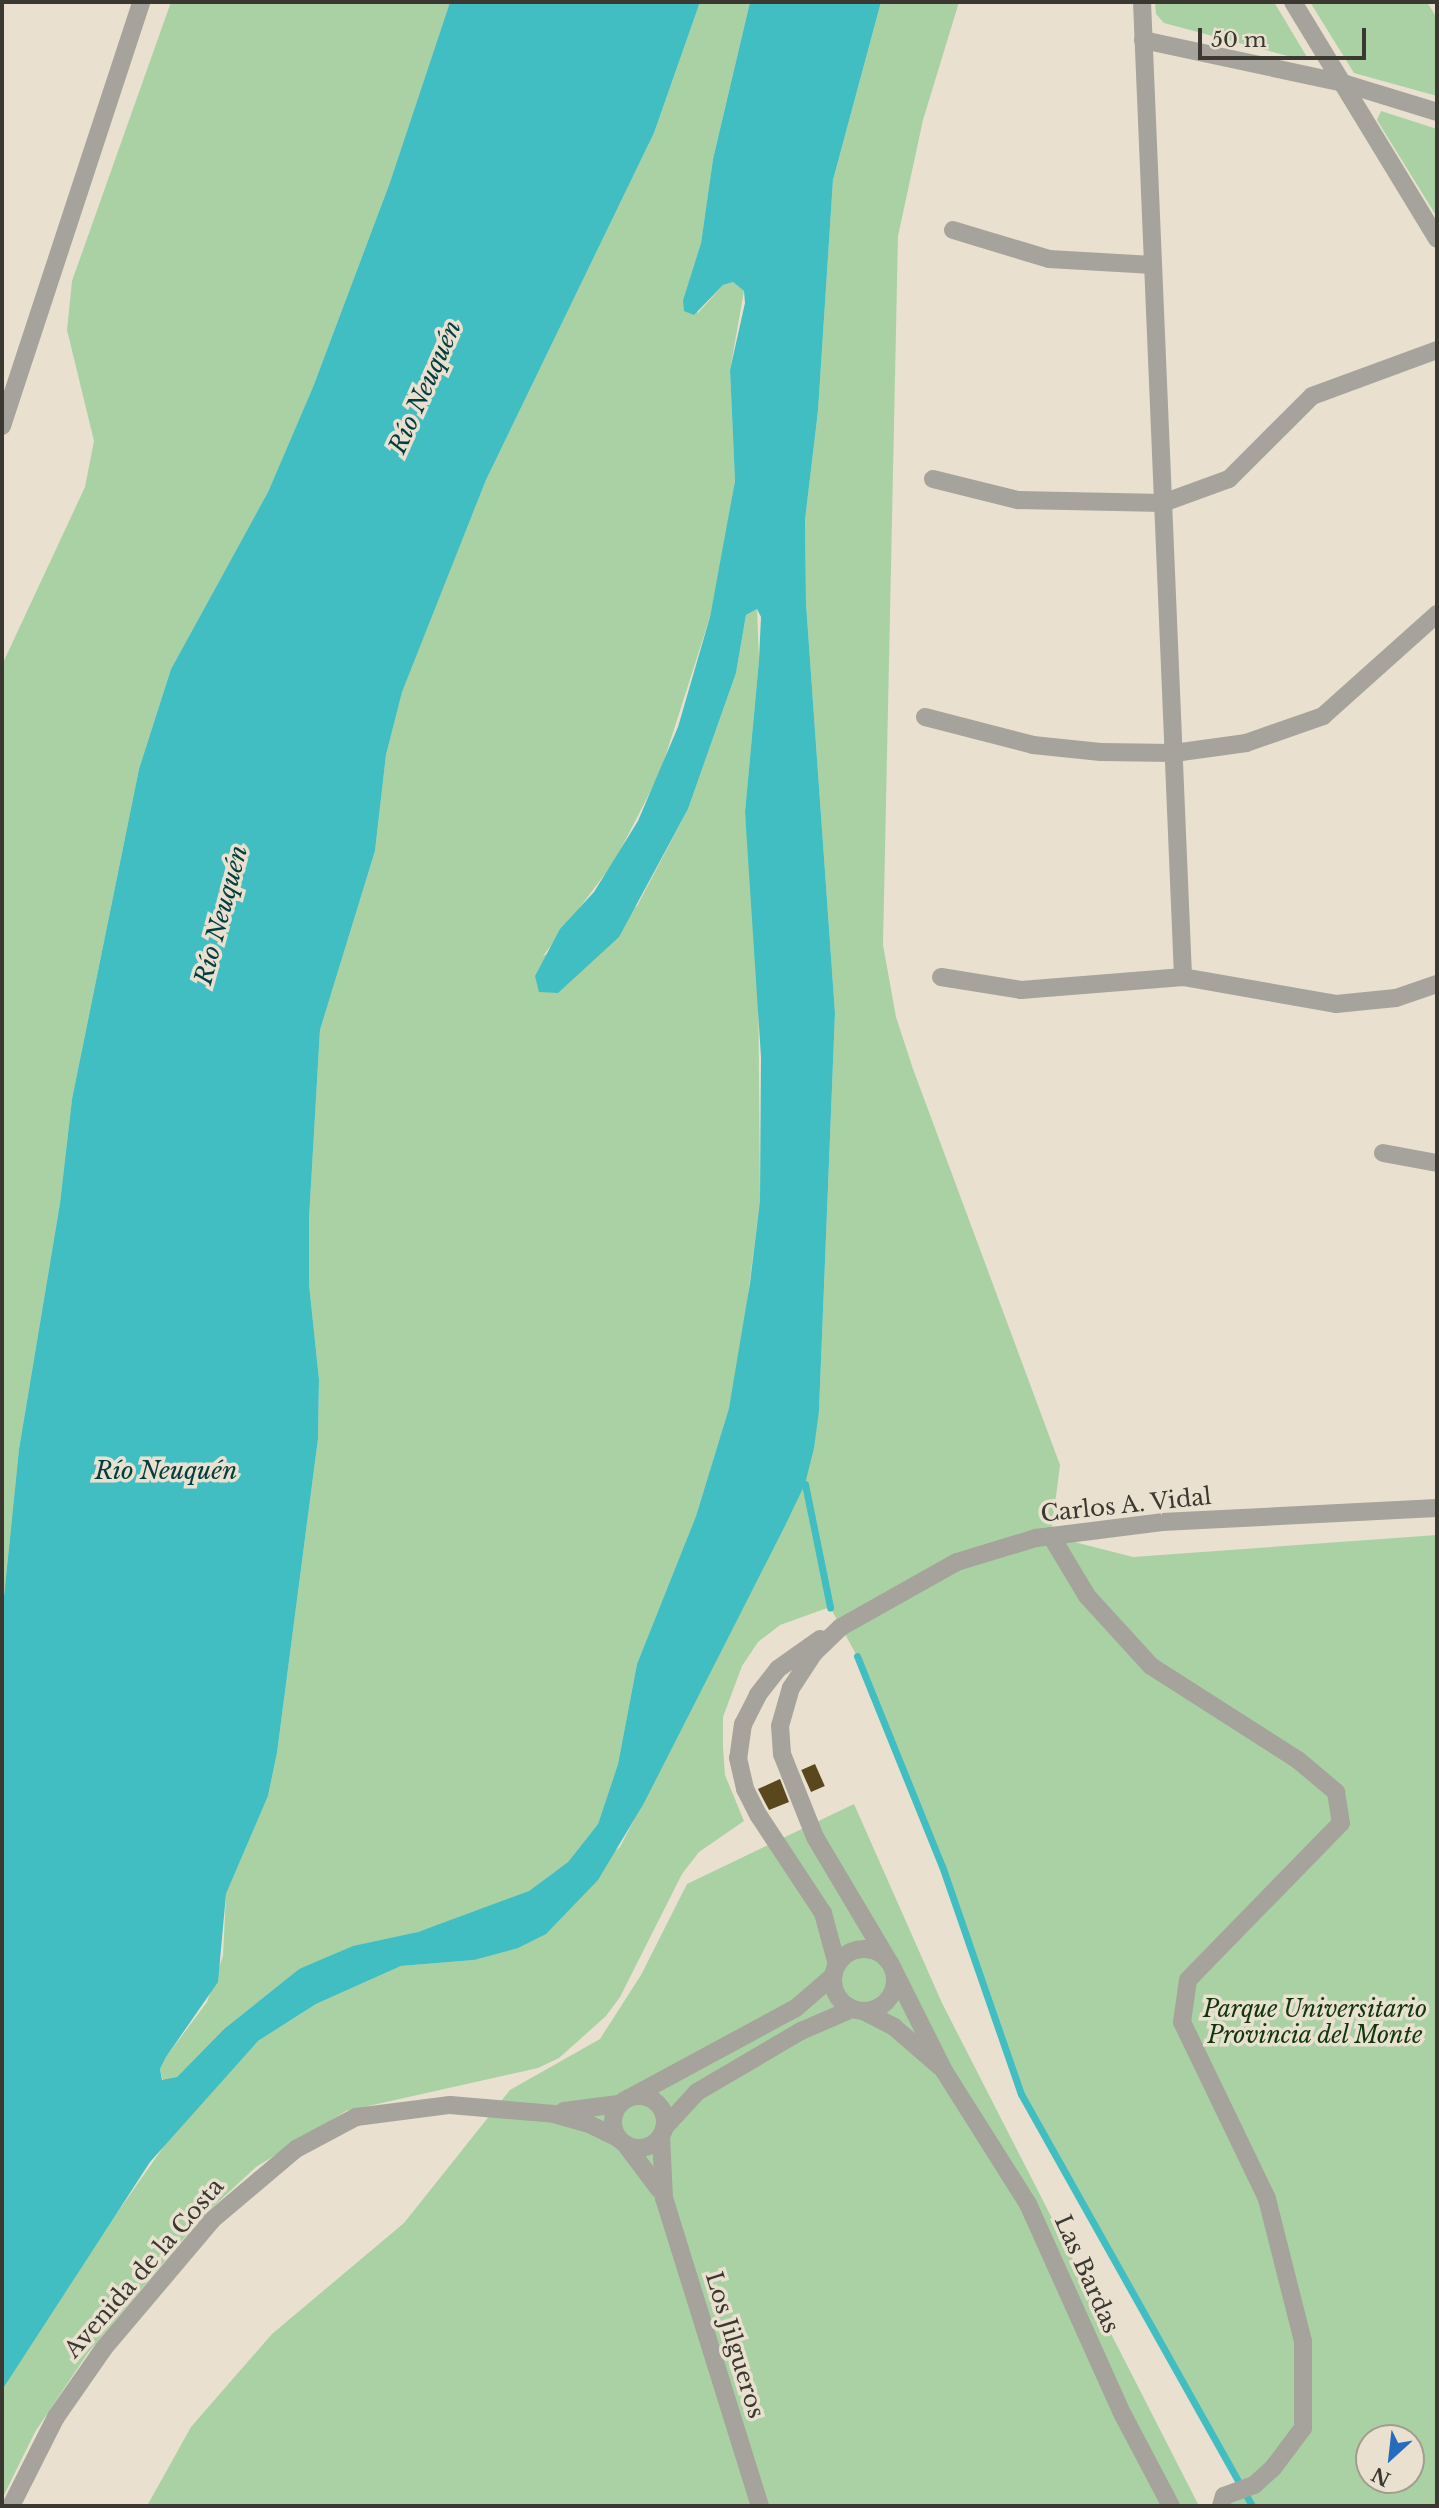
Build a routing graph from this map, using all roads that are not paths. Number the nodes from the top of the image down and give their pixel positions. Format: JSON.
{"nodes":[{"id":1,"x":141,"y":2,"type":"edge"},
{"id":2,"x":1142,"y":2,"type":"edge"},
{"id":3,"x":1293,"y":2,"type":"edge"},
{"id":4,"x":1143,"y":40,"type":"junction"},
{"id":5,"x":1343,"y":83,"type":"junction"},
{"id":6,"x":1437,"y":112,"type":"edge"},
{"id":7,"x":953,"y":230,"type":"dead end"},
{"id":8,"x":1437,"y":239,"type":"edge"},
{"id":9,"x":1153,"y":265,"type":"junction"},
{"id":10,"x":1437,"y":350,"type":"edge"},
{"id":11,"x":6,"y":396,"type":"edge"},
{"id":12,"x":2,"y":426,"type":"edge"},
{"id":13,"x":933,"y":479,"type":"dead end"},
{"id":14,"x":1163,"y":503,"type":"junction"},
{"id":15,"x":1437,"y":614,"type":"edge"},
{"id":16,"x":925,"y":717,"type":"dead end"},
{"id":17,"x":1174,"y":754,"type":"junction"},
{"id":18,"x":941,"y":977,"type":"dead end"},
{"id":19,"x":1183,"y":977,"type":"junction"},
{"id":20,"x":1437,"y":984,"type":"edge"},
{"id":21,"x":1383,"y":1153,"type":"dead end"},
{"id":22,"x":1437,"y":1163,"type":"edge"},
{"id":23,"x":1437,"y":1508,"type":"edge"},
{"id":24,"x":1051,"y":1536,"type":"junction"},
{"id":25,"x":841,"y":1627,"type":"junction"},
{"id":26,"x":891,"y":1965,"type":"junction"},
{"id":27,"x":835,"y":1970,"type":"junction"},
{"id":28,"x":858,"y":2010,"type":"junction"},
{"id":29,"x":944,"y":2070,"type":"junction"},
{"id":30,"x":626,"y":2100,"type":"junction"},
{"id":31,"x":536,"y":2111,"type":"junction"},
{"id":32,"x":663,"y":2132,"type":"junction"},
{"id":33,"x":622,"y":2142,"type":"junction"},
{"id":34,"x":664,"y":2198,"type":"junction"},
{"id":35,"x":1223,"y":2501,"type":"edge"},
{"id":36,"x":11,"y":2506,"type":"edge"},
{"id":37,"x":760,"y":2506,"type":"edge"},
{"id":38,"x":1171,"y":2506,"type":"edge"}],
"edges":[{"from":1,"to":11,"type":"street"},
{"from":2,"to":4,"type":"street"},
{"from":3,"to":5,"type":"street"},
{"from":4,"to":5,"type":"street"},
{"from":4,"to":9,"type":"street"},
{"from":5,"to":6,"type":"street"},
{"from":5,"to":8,"type":"street"},
{"from":7,"to":9,"type":"street"},
{"from":9,"to":14,"type":"street"},
{"from":10,"to":14,"type":"street"},
{"from":11,"to":12,"type":"street"},
{"from":13,"to":14,"type":"street"},
{"from":14,"to":17,"type":"street"},
{"from":15,"to":17,"type":"street"},
{"from":16,"to":17,"type":"street"},
{"from":17,"to":19,"type":"street"},
{"from":18,"to":19,"type":"street"},
{"from":19,"to":20,"type":"street"},
{"from":21,"to":22,"type":"street"},
{"from":23,"to":24,"type":"street","name":"Carlos A. Vidal"},
{"from":24,"to":25,"type":"street","name":"Carlos A. Vidal"},
{"from":24,"to":35,"type":"street"},
{"from":25,"to":26,"type":"street","name":"Las Bardas"},
{"from":25,"to":27,"type":"street"},
{"from":26,"to":27,"type":"street"},
{"from":26,"to":28,"type":"street"},
{"from":26,"to":29,"type":"street","name":"Las Bardas"},
{"from":27,"to":28,"type":"street"},
{"from":27,"to":30,"type":"street","name":"Avenida de la Costa"},
{"from":28,"to":29,"type":"street","name":"Las Bardas"},
{"from":28,"to":32,"type":"street"},
{"from":29,"to":38,"type":"street","name":"Las Bardas"},
{"from":30,"to":31,"type":"street","name":"Avenida de la Costa"},
{"from":30,"to":32,"type":"street"},
{"from":30,"to":33,"type":"street"},
{"from":31,"to":33,"type":"street","name":"Avenida de la Costa"},
{"from":31,"to":36,"type":"street","name":"Avenida de la Costa"},
{"from":32,"to":33,"type":"street"},
{"from":32,"to":34,"type":"street","name":"Los Jilgueros"},
{"from":33,"to":34,"type":"street","name":"Los Jilgueros"},
{"from":34,"to":37,"type":"street","name":"Los Jilgueros"}]}
